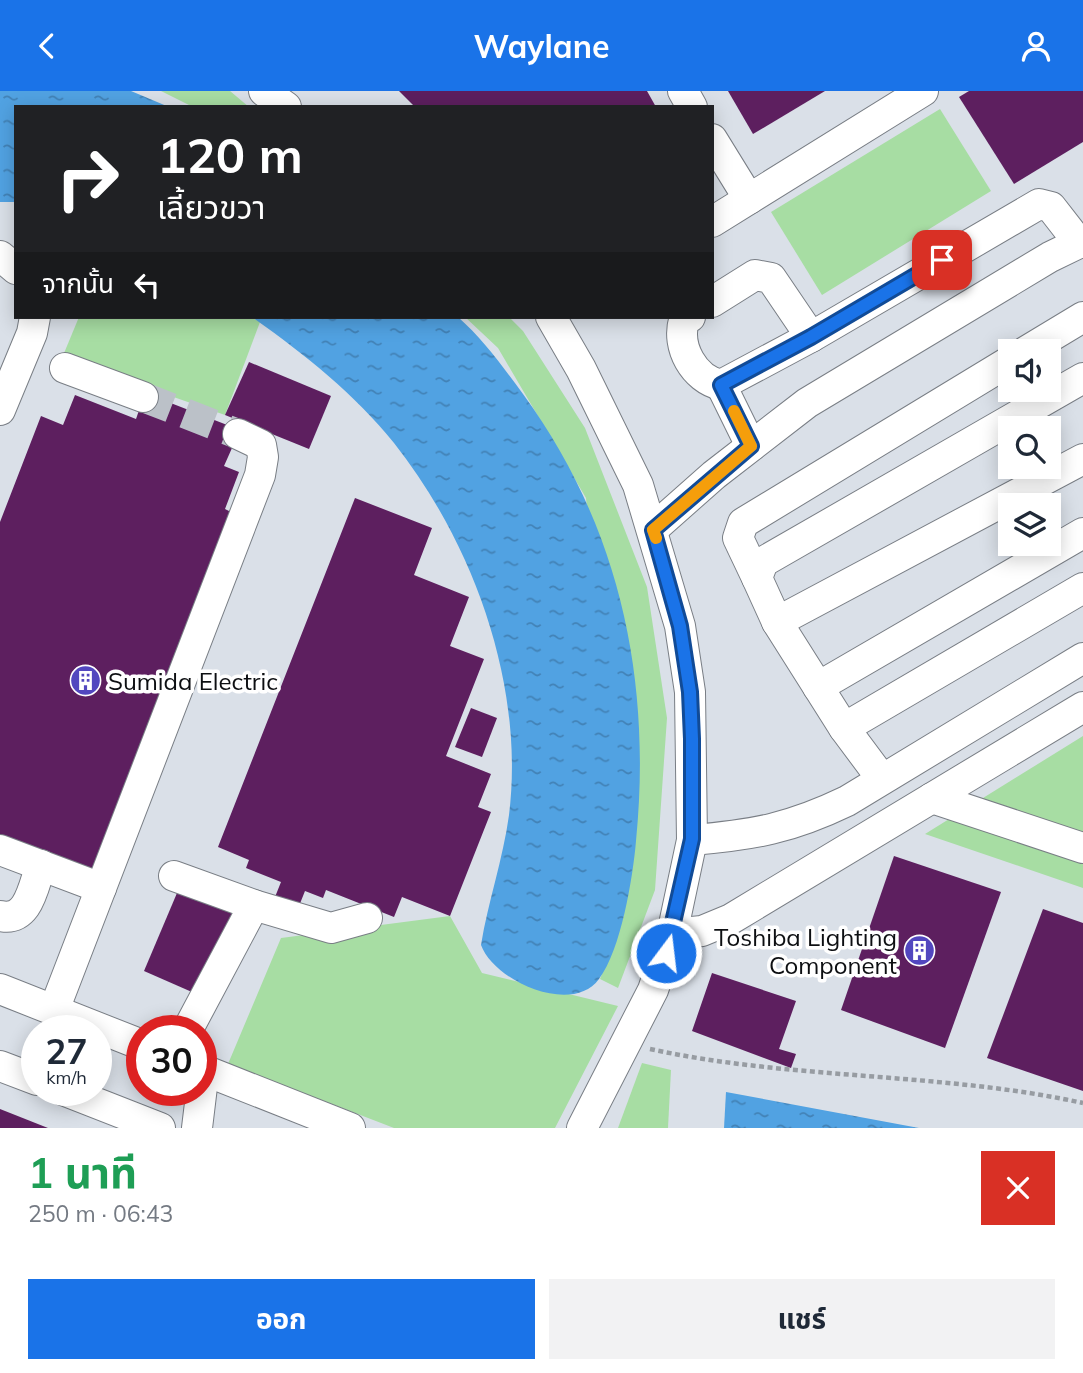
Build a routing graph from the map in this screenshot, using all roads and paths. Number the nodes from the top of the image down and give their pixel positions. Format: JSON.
{"nodes":[{"id":1,"x":264,"y":91,"type":"edge"},
{"id":2,"x":923,"y":91,"type":"edge"},
{"id":3,"x":283,"y":105,"type":"edge"},
{"id":4,"x":714,"y":142,"type":"edge"},
{"id":5,"x":749,"y":199,"type":"junction"},
{"id":6,"x":714,"y":221,"type":"edge"},
{"id":7,"x":1081,"y":242,"type":"edge"},
{"id":8,"x":0,"y":256,"type":"edge"},
{"id":9,"x":14,"y":267,"type":"edge"},
{"id":10,"x":714,"y":301,"type":"edge"},
{"id":11,"x":1083,"y":317,"type":"edge"},
{"id":12,"x":35,"y":319,"type":"edge"},
{"id":13,"x":555,"y":319,"type":"edge"},
{"id":14,"x":686,"y":319,"type":"edge"},
{"id":15,"x":811,"y":337,"type":"junction"},
{"id":16,"x":1047,"y":339,"type":"edge"},
{"id":17,"x":65,"y":368,"type":"dead end"},
{"id":18,"x":998,"y":368,"type":"edge"},
{"id":19,"x":1083,"y":378,"type":"edge"},
{"id":20,"x":721,"y":385,"type":"junction"},
{"id":21,"x":144,"y":397,"type":"tunnel mouth"},
{"id":22,"x":0,"y":410,"type":"edge"},
{"id":23,"x":238,"y":433,"type":"tunnel mouth"},
{"id":24,"x":751,"y":446,"type":"junction"},
{"id":25,"x":1083,"y":459,"type":"edge"},
{"id":26,"x":653,"y":530,"type":"junction"},
{"id":27,"x":1083,"y":533,"type":"edge"},
{"id":28,"x":757,"y":578,"type":"junction"},
{"id":29,"x":1083,"y":588,"type":"edge"},
{"id":30,"x":777,"y":622,"type":"junction"},
{"id":31,"x":1083,"y":658,"type":"edge"},
{"id":32,"x":818,"y":687,"type":"junction"},
{"id":33,"x":1083,"y":707,"type":"edge"},
{"id":34,"x":844,"y":728,"type":"junction"},
{"id":35,"x":882,"y":779,"type":"junction"},
{"id":36,"x":932,"y":798,"type":"junction"},
{"id":37,"x":692,"y":839,"type":"junction"},
{"id":38,"x":1083,"y":848,"type":"edge"},
{"id":39,"x":0,"y":850,"type":"edge"},
{"id":40,"x":41,"y":865,"type":"junction"},
{"id":41,"x":174,"y":876,"type":"dead end"},
{"id":42,"x":101,"y":888,"type":"junction"},
{"id":43,"x":254,"y":905,"type":"junction"},
{"id":44,"x":0,"y":916,"type":"edge"},
{"id":45,"x":367,"y":918,"type":"dead end"},
{"id":46,"x":672,"y":934,"type":"junction"},
{"id":47,"x":0,"y":989,"type":"edge"},
{"id":48,"x":54,"y":1010,"type":"junction"},
{"id":49,"x":196,"y":1015,"type":"edge"},
{"id":50,"x":126,"y":1039,"type":"edge"},
{"id":51,"x":625,"y":1044,"type":"junction"},
{"id":52,"x":0,"y":1066,"type":"edge"},
{"id":53,"x":21,"y":1074,"type":"edge"},
{"id":54,"x":217,"y":1075,"type":"edge"},
{"id":55,"x":1083,"y":1103,"type":"edge"},
{"id":56,"x":104,"y":1106,"type":"edge"},
{"id":57,"x":199,"y":1106,"type":"edge"},
{"id":58,"x":160,"y":1128,"type":"edge"},
{"id":59,"x":197,"y":1128,"type":"edge"},
{"id":60,"x":350,"y":1128,"type":"edge"},
{"id":61,"x":582,"y":1128,"type":"edge"}],
"edges":[{"from":1,"to":3,"type":"street"},
{"from":2,"to":5,"type":"street"},
{"from":4,"to":5,"type":"street"},
{"from":5,"to":6,"type":"street"},
{"from":7,"to":15,"type":"street"},
{"from":7,"to":24,"type":"street"},
{"from":8,"to":9,"type":"street"},
{"from":10,"to":15,"type":"street"},
{"from":11,"to":16,"type":"street"},
{"from":12,"to":22,"type":"street"},
{"from":13,"to":26,"type":"street"},
{"from":14,"to":20,"type":"street"},
{"from":15,"to":20,"type":"street"},
{"from":17,"to":21,"type":"street"},
{"from":18,"to":28,"type":"street"},
{"from":19,"to":28,"type":"street"},
{"from":20,"to":24,"type":"street"},
{"from":23,"to":42,"type":"street"},
{"from":24,"to":26,"type":"street"},
{"from":25,"to":30,"type":"street"},
{"from":26,"to":37,"type":"street"},
{"from":27,"to":32,"type":"street"},
{"from":28,"to":30,"type":"street"},
{"from":29,"to":34,"type":"street"},
{"from":30,"to":32,"type":"street"},
{"from":31,"to":35,"type":"street"},
{"from":32,"to":34,"type":"street"},
{"from":33,"to":36,"type":"street"},
{"from":34,"to":35,"type":"street"},
{"from":35,"to":37,"type":"street"},
{"from":36,"to":38,"type":"street"},
{"from":36,"to":46,"type":"street"},
{"from":37,"to":46,"type":"street"},
{"from":39,"to":40,"type":"street"},
{"from":40,"to":42,"type":"street"},
{"from":40,"to":44,"type":"street"},
{"from":41,"to":43,"type":"street"},
{"from":42,"to":48,"type":"street"},
{"from":43,"to":45,"type":"street"},
{"from":43,"to":49,"type":"street"},
{"from":46,"to":51,"type":"street"},
{"from":47,"to":48,"type":"street"},
{"from":48,"to":50,"type":"street"},
{"from":51,"to":55,"type":"path"},
{"from":51,"to":61,"type":"street"},
{"from":52,"to":53,"type":"street"},
{"from":54,"to":60,"type":"street"},
{"from":56,"to":58,"type":"street"},
{"from":57,"to":59,"type":"street"}]}
